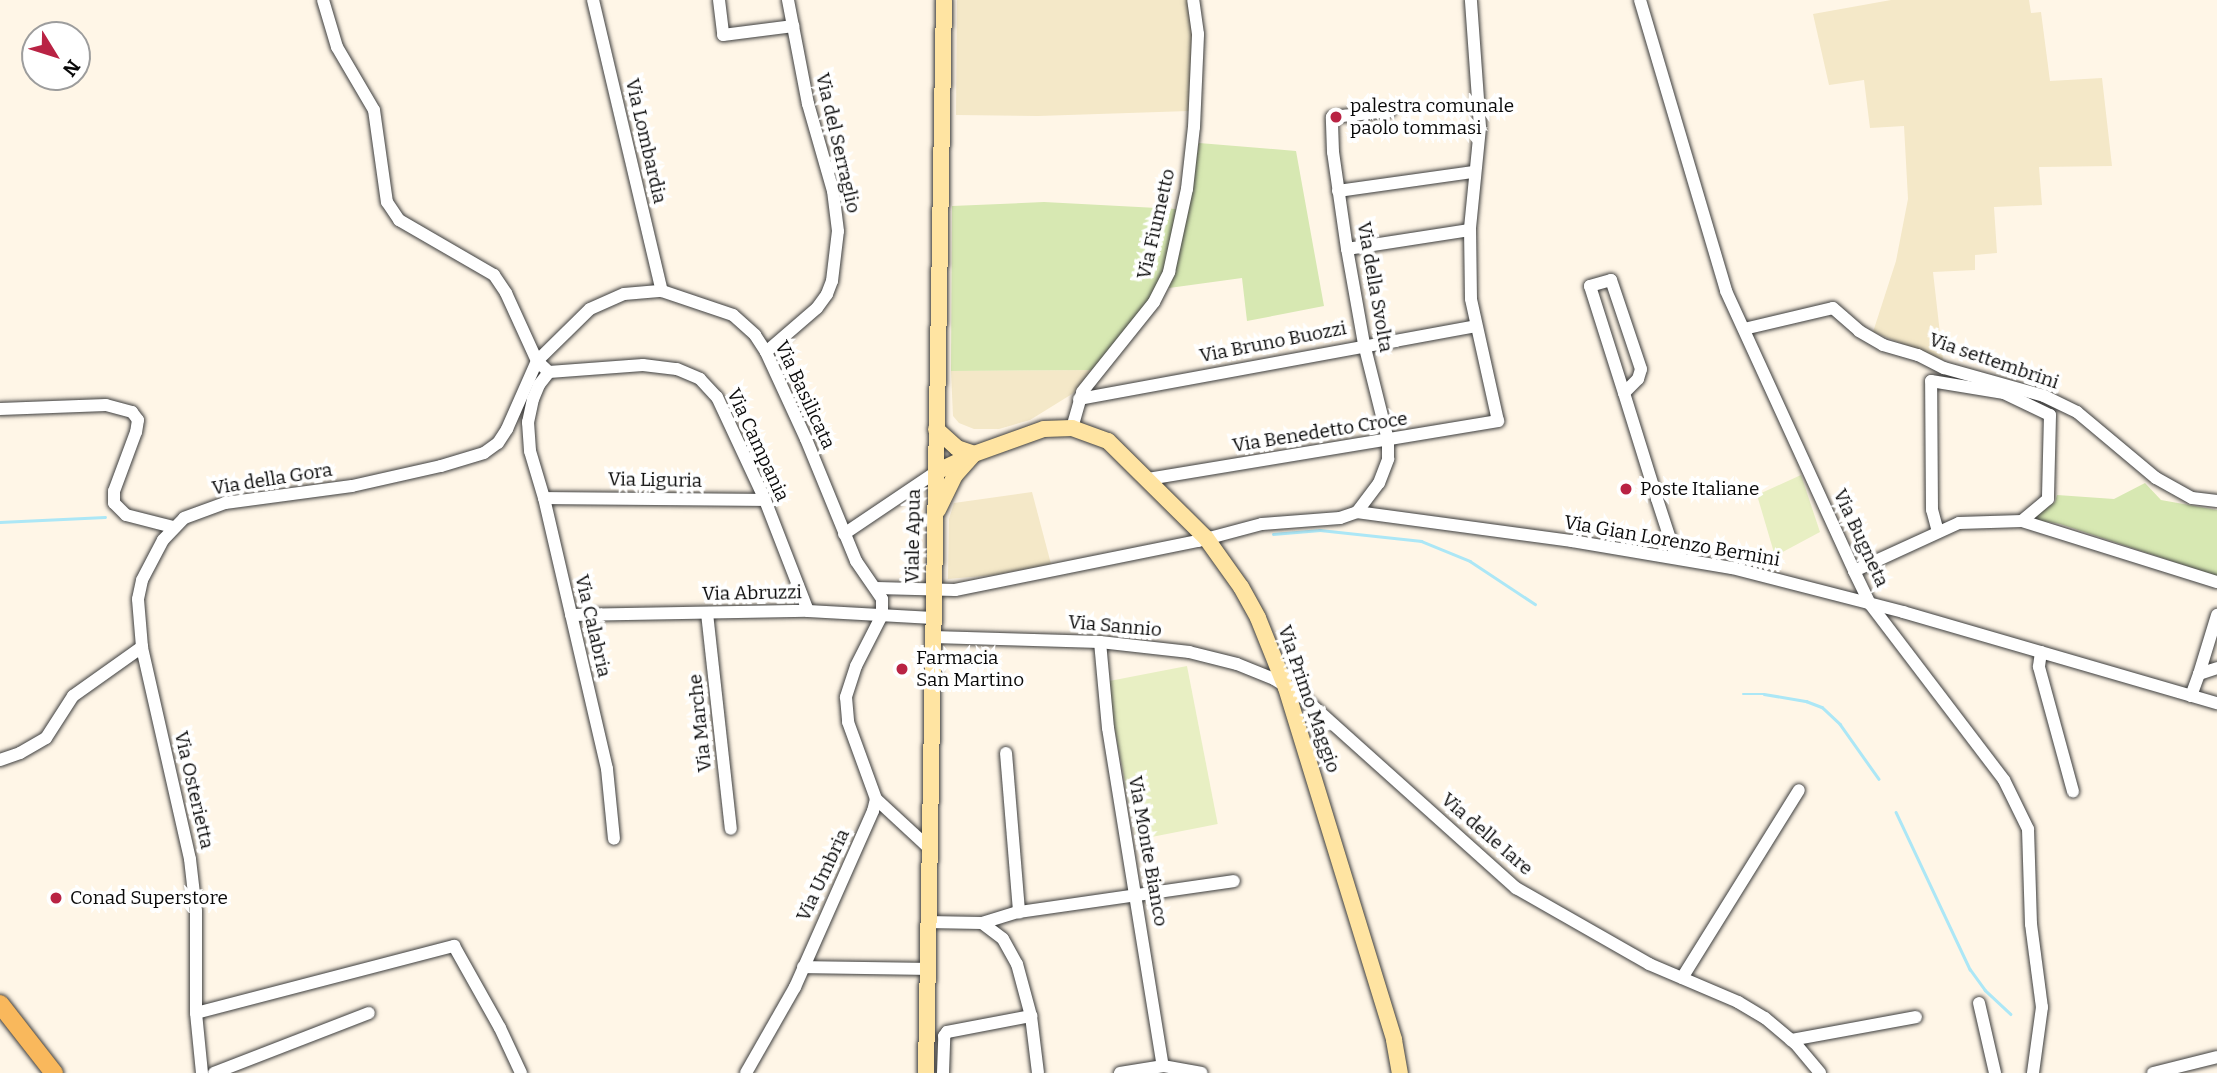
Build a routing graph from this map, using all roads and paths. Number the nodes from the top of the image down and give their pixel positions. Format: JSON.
{"nodes":[{"id":1,"x":323,"y":0,"type":"edge"},
{"id":2,"x":593,"y":0,"type":"edge"},
{"id":3,"x":719,"y":0,"type":"edge"},
{"id":4,"x":788,"y":0,"type":"edge"},
{"id":5,"x":944,"y":0,"type":"edge"},
{"id":6,"x":1194,"y":0,"type":"edge"},
{"id":7,"x":1471,"y":0,"type":"edge"},
{"id":8,"x":1640,"y":0,"type":"edge"},
{"id":9,"x":793,"y":26,"type":"junction"},
{"id":10,"x":1391,"y":111,"type":"dead end"},
{"id":11,"x":1474,"y":172,"type":"junction"},
{"id":12,"x":1338,"y":191,"type":"junction"},
{"id":13,"x":1470,"y":230,"type":"junction"},
{"id":14,"x":1347,"y":249,"type":"junction"},
{"id":15,"x":662,"y":290,"type":"junction"},
{"id":16,"x":1475,"y":326,"type":"junction"},
{"id":17,"x":1744,"y":329,"type":"junction"},
{"id":18,"x":1364,"y":344,"type":"junction"},
{"id":19,"x":766,"y":352,"type":"junction"},
{"id":20,"x":537,"y":361,"type":"junction"},
{"id":21,"x":550,"y":372,"type":"junction"},
{"id":22,"x":1624,"y":393,"type":"junction"},
{"id":23,"x":1079,"y":399,"type":"junction"},
{"id":24,"x":0,"y":410,"type":"edge"},
{"id":25,"x":512,"y":418,"type":"junction"},
{"id":26,"x":528,"y":422,"type":"junction"},
{"id":27,"x":1072,"y":428,"type":"junction"},
{"id":28,"x":936,"y":429,"type":"junction"},
{"id":29,"x":1388,"y":440,"type":"junction"},
{"id":30,"x":974,"y":454,"type":"junction"},
{"id":31,"x":936,"y":472,"type":"junction"},
{"id":32,"x":1148,"y":479,"type":"junction"},
{"id":33,"x":544,"y":498,"type":"junction"},
{"id":34,"x":765,"y":500,"type":"junction"},
{"id":35,"x":2217,"y":501,"type":"edge"},
{"id":36,"x":1357,"y":512,"type":"junction"},
{"id":37,"x":935,"y":519,"type":"junction"},
{"id":38,"x":2022,"y":521,"type":"junction"},
{"id":39,"x":173,"y":527,"type":"junction"},
{"id":40,"x":1938,"y":532,"type":"junction"},
{"id":41,"x":844,"y":534,"type":"junction"},
{"id":42,"x":1206,"y":538,"type":"junction"},
{"id":43,"x":1676,"y":557,"type":"junction"},
{"id":44,"x":1854,"y":571,"type":"junction"},
{"id":45,"x":2217,"y":582,"type":"edge"},
{"id":46,"x":876,"y":588,"type":"junction"},
{"id":47,"x":933,"y":592,"type":"junction"},
{"id":48,"x":1870,"y":604,"type":"junction"},
{"id":49,"x":808,"y":611,"type":"junction"},
{"id":50,"x":707,"y":613,"type":"junction"},
{"id":51,"x":571,"y":615,"type":"junction"},
{"id":52,"x":883,"y":615,"type":"junction"},
{"id":53,"x":2217,"y":615,"type":"edge"},
{"id":54,"x":933,"y":618,"type":"junction"},
{"id":55,"x":933,"y":637,"type":"junction"},
{"id":56,"x":1100,"y":642,"type":"junction"},
{"id":57,"x":142,"y":647,"type":"junction"},
{"id":58,"x":2041,"y":652,"type":"junction"},
{"id":59,"x":2217,"y":668,"type":"edge"},
{"id":60,"x":2199,"y":674,"type":"junction"},
{"id":61,"x":1286,"y":688,"type":"junction"},
{"id":62,"x":2191,"y":696,"type":"junction"},
{"id":63,"x":2217,"y":703,"type":"edge"},
{"id":64,"x":1006,"y":753,"type":"dead end"},
{"id":65,"x":0,"y":760,"type":"edge"},
{"id":66,"x":1799,"y":790,"type":"dead end"},
{"id":67,"x":2073,"y":791,"type":"dead end"},
{"id":68,"x":876,"y":799,"type":"junction"},
{"id":69,"x":731,"y":829,"type":"dead end"},
{"id":70,"x":614,"y":839,"type":"dead end"},
{"id":71,"x":928,"y":847,"type":"junction"},
{"id":72,"x":1234,"y":881,"type":"dead end"},
{"id":73,"x":1137,"y":896,"type":"junction"},
{"id":74,"x":1019,"y":912,"type":"junction"},
{"id":75,"x":927,"y":922,"type":"junction"},
{"id":76,"x":982,"y":923,"type":"junction"},
{"id":77,"x":803,"y":967,"type":"junction"},
{"id":78,"x":926,"y":969,"type":"junction"},
{"id":79,"x":1682,"y":978,"type":"junction"},
{"id":80,"x":1979,"y":1003,"type":"dead end"},
{"id":81,"x":0,"y":1004,"type":"edge"},
{"id":82,"x":196,"y":1013,"type":"junction"},
{"id":83,"x":369,"y":1013,"type":"dead end"},
{"id":84,"x":1031,"y":1016,"type":"junction"},
{"id":85,"x":1916,"y":1017,"type":"dead end"},
{"id":86,"x":1791,"y":1040,"type":"junction"},
{"id":87,"x":2217,"y":1057,"type":"edge"},
{"id":88,"x":1163,"y":1066,"type":"junction"},
{"id":89,"x":54,"y":1073,"type":"edge"},
{"id":90,"x":202,"y":1073,"type":"edge"},
{"id":91,"x":214,"y":1073,"type":"edge"},
{"id":92,"x":521,"y":1073,"type":"edge"},
{"id":93,"x":746,"y":1073,"type":"edge"},
{"id":94,"x":926,"y":1073,"type":"edge"},
{"id":95,"x":943,"y":1073,"type":"edge"},
{"id":96,"x":1038,"y":1073,"type":"edge"},
{"id":97,"x":1120,"y":1073,"type":"edge"},
{"id":98,"x":1201,"y":1073,"type":"edge"},
{"id":99,"x":1400,"y":1073,"type":"edge"},
{"id":100,"x":1820,"y":1073,"type":"edge"},
{"id":101,"x":1996,"y":1073,"type":"edge"},
{"id":102,"x":2033,"y":1073,"type":"edge"},
{"id":103,"x":2153,"y":1073,"type":"edge"}],
"edges":[{"from":1,"to":20,"type":"street"},
{"from":2,"to":15,"type":"street","name":"Via Lombardia"},
{"from":3,"to":9,"type":"street"},
{"from":4,"to":9,"type":"street","name":"Via del Serraglio"},
{"from":5,"to":28,"type":"street","name":"Viale Apua"},
{"from":6,"to":23,"type":"street","name":"Via Fiumetto"},
{"from":7,"to":11,"type":"street"},
{"from":8,"to":17,"type":"street","name":"Via Bugneta"},
{"from":9,"to":19,"type":"street","name":"Via del Serraglio"},
{"from":10,"to":12,"type":"street","name":"Via della Svolta"},
{"from":11,"to":12,"type":"street"},
{"from":11,"to":13,"type":"street"},
{"from":12,"to":14,"type":"street","name":"Via della Svolta"},
{"from":13,"to":14,"type":"street"},
{"from":13,"to":16,"type":"street"},
{"from":14,"to":18,"type":"street","name":"Via della Svolta"},
{"from":15,"to":19,"type":"street","name":"Via Basilicata"},
{"from":15,"to":20,"type":"street","name":"Via Basilicata"},
{"from":16,"to":18,"type":"street","name":"Via Bruno Buozzi"},
{"from":16,"to":29,"type":"street","name":"Via Benedetto Croce"},
{"from":17,"to":35,"type":"street","name":"Via settembrini"},
{"from":17,"to":44,"type":"street","name":"Via Bugneta"},
{"from":18,"to":23,"type":"street","name":"Via Bruno Buozzi"},
{"from":18,"to":29,"type":"street","name":"Via della Svolta"},
{"from":19,"to":41,"type":"street","name":"Via Basilicata"},
{"from":20,"to":21,"type":"street"},
{"from":20,"to":25,"type":"street","name":"Via della Gora"},
{"from":21,"to":26,"type":"street","name":"Via Calabria"},
{"from":21,"to":34,"type":"street","name":"Via Campania"},
{"from":22,"to":22,"type":"street"},
{"from":22,"to":43,"type":"street"},
{"from":23,"to":27,"type":"street","name":"Via Fiumetto"},
{"from":24,"to":39,"type":"street"},
{"from":25,"to":26,"type":"street"},
{"from":25,"to":39,"type":"street","name":"Via della Gora"},
{"from":26,"to":33,"type":"street","name":"Via Calabria"},
{"from":27,"to":30,"type":"street","name":"Via Primo Maggio"},
{"from":27,"to":32,"type":"street","name":"Via Primo Maggio"},
{"from":28,"to":30,"type":"street"},
{"from":28,"to":31,"type":"street","name":"Viale Apua"},
{"from":29,"to":32,"type":"street","name":"Via Benedetto Croce"},
{"from":29,"to":36,"type":"street","name":"Via della Svolta"},
{"from":30,"to":31,"type":"street","name":"Via Primo Maggio"},
{"from":30,"to":37,"type":"street"},
{"from":31,"to":37,"type":"street","name":"Viale Apua"},
{"from":31,"to":41,"type":"street"},
{"from":32,"to":42,"type":"street","name":"Via Primo Maggio"},
{"from":33,"to":34,"type":"street","name":"Via Liguria"},
{"from":33,"to":51,"type":"street","name":"Via Calabria"},
{"from":34,"to":49,"type":"street","name":"Via Campania"},
{"from":36,"to":42,"type":"street"},
{"from":36,"to":43,"type":"street","name":"Via Gian Lorenzo Bernini"},
{"from":37,"to":47,"type":"street","name":"Viale Apua"},
{"from":38,"to":40,"type":"street"},
{"from":38,"to":40,"type":"street"},
{"from":38,"to":45,"type":"street"},
{"from":39,"to":57,"type":"street","name":"Via Osterietta"},
{"from":40,"to":44,"type":"street"},
{"from":41,"to":46,"type":"street","name":"Via Basilicata"},
{"from":42,"to":47,"type":"street"},
{"from":42,"to":61,"type":"street","name":"Via Primo Maggio"},
{"from":43,"to":48,"type":"street","name":"Via Gian Lorenzo Bernini"},
{"from":44,"to":48,"type":"street","name":"Via Bugneta"},
{"from":46,"to":47,"type":"street"},
{"from":46,"to":52,"type":"street","name":"Via Basilicata"},
{"from":47,"to":54,"type":"street","name":"Viale Apua"},
{"from":48,"to":58,"type":"street","name":"Via Gian Lorenzo Bernini"},
{"from":48,"to":102,"type":"street","name":"Via Bugneta"},
{"from":49,"to":50,"type":"street","name":"Via Abruzzi"},
{"from":49,"to":52,"type":"street","name":"Via Abruzzi"},
{"from":50,"to":51,"type":"street","name":"Via Abruzzi"},
{"from":50,"to":69,"type":"street","name":"Via Marche"},
{"from":51,"to":70,"type":"street","name":"Via Calabria"},
{"from":52,"to":54,"type":"street","name":"Via Abruzzi"},
{"from":52,"to":68,"type":"street"},
{"from":53,"to":60,"type":"street"},
{"from":54,"to":55,"type":"street","name":"Viale Apua"},
{"from":55,"to":56,"type":"street","name":"Via Sannio"},
{"from":55,"to":71,"type":"street","name":"Viale Apua"},
{"from":56,"to":61,"type":"street","name":"Via Sannio"},
{"from":56,"to":73,"type":"street","name":"Via Monte Bianco"},
{"from":57,"to":65,"type":"street"},
{"from":57,"to":82,"type":"street","name":"Via Osterietta"},
{"from":58,"to":62,"type":"street","name":"Via Gian Lorenzo Bernini"},
{"from":58,"to":67,"type":"street"},
{"from":59,"to":60,"type":"street"},
{"from":60,"to":62,"type":"street"},
{"from":61,"to":79,"type":"street","name":"Via delle Iare"},
{"from":61,"to":99,"type":"street","name":"Via Primo Maggio"},
{"from":62,"to":63,"type":"street","name":"Via Gian Lorenzo Bernini"},
{"from":64,"to":74,"type":"street"},
{"from":66,"to":79,"type":"street"},
{"from":68,"to":71,"type":"street"},
{"from":68,"to":77,"type":"street","name":"Via Umbria"},
{"from":71,"to":75,"type":"street","name":"Viale Apua"},
{"from":72,"to":73,"type":"street"},
{"from":73,"to":74,"type":"street"},
{"from":73,"to":88,"type":"street","name":"Via Monte Bianco"},
{"from":74,"to":76,"type":"street"},
{"from":75,"to":76,"type":"street"},
{"from":75,"to":78,"type":"street","name":"Viale Apua"},
{"from":76,"to":84,"type":"street"},
{"from":77,"to":78,"type":"street"},
{"from":77,"to":93,"type":"street","name":"Via Umbria"},
{"from":78,"to":94,"type":"street","name":"Viale Apua"},
{"from":79,"to":86,"type":"street","name":"Via delle Iare"},
{"from":80,"to":101,"type":"street"},
{"from":81,"to":89,"type":"main road"},
{"from":82,"to":90,"type":"street","name":"Via Osterietta"},
{"from":82,"to":92,"type":"street"},
{"from":83,"to":91,"type":"street"},
{"from":84,"to":95,"type":"street"},
{"from":84,"to":96,"type":"street"},
{"from":85,"to":86,"type":"street"},
{"from":86,"to":100,"type":"street","name":"Via delle Iare"},
{"from":87,"to":103,"type":"street"},
{"from":88,"to":97,"type":"street"},
{"from":88,"to":98,"type":"street"}]}
